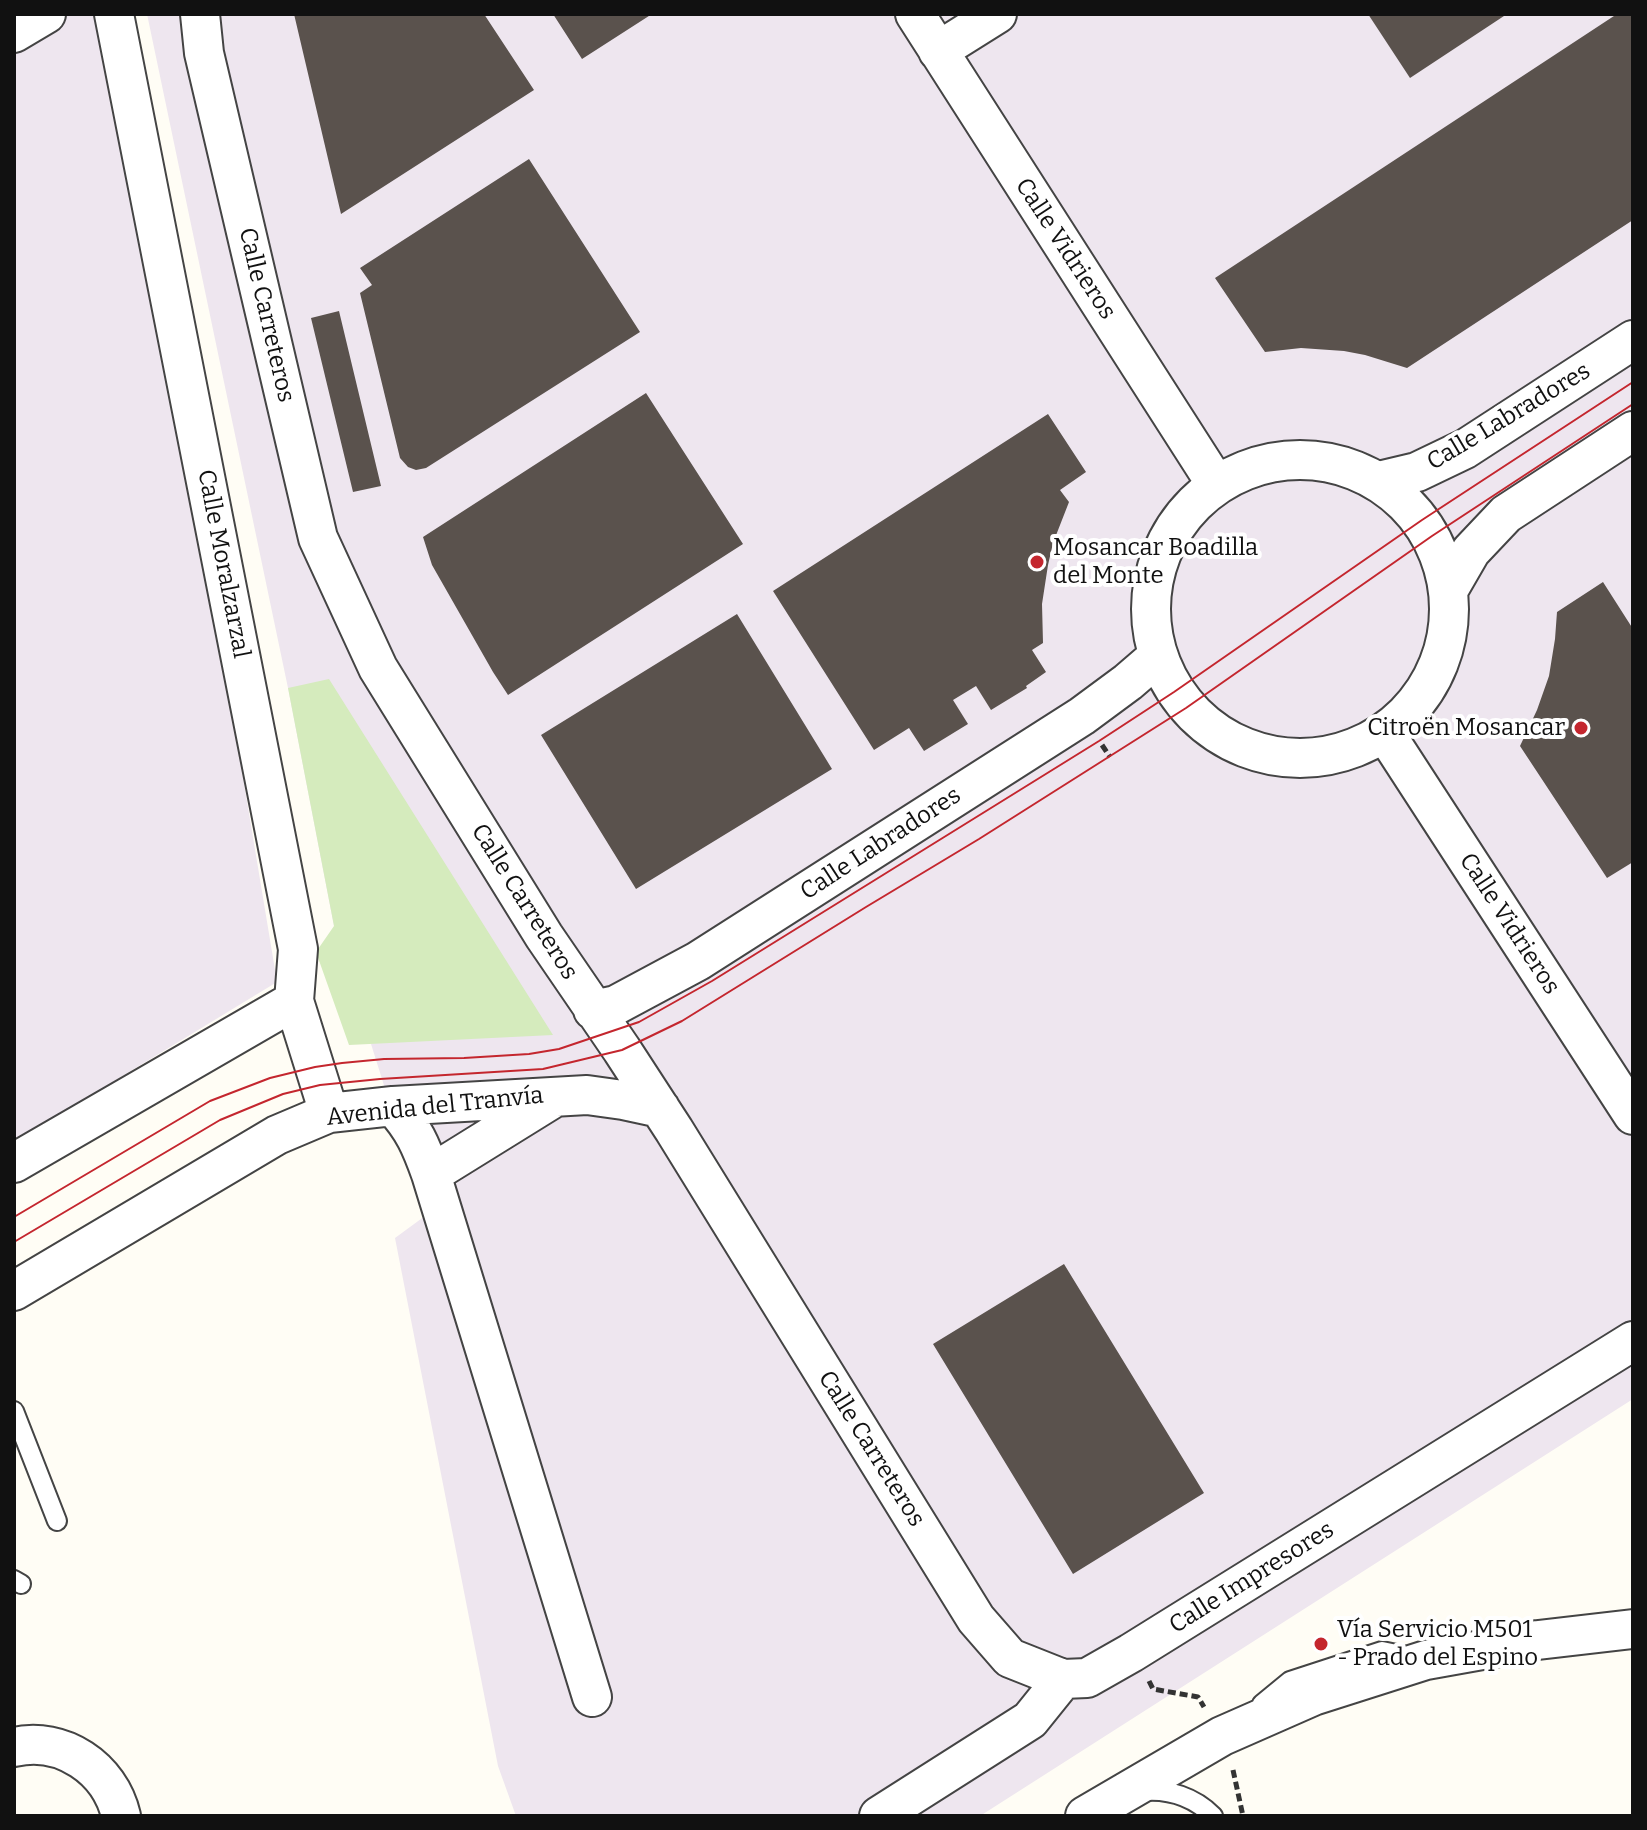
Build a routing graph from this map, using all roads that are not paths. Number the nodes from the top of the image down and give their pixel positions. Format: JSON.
{"nodes":[{"id":1,"x":46,"y":14,"type":"edge"},
{"id":2,"x":114,"y":14,"type":"edge"},
{"id":3,"x":200,"y":14,"type":"edge"},
{"id":4,"x":915,"y":14,"type":"edge"},
{"id":5,"x":997,"y":14,"type":"edge"},
{"id":6,"x":14,"y":33,"type":"edge"},
{"id":7,"x":938,"y":51,"type":"junction"},
{"id":8,"x":1633,"y":340,"type":"edge"},
{"id":9,"x":1633,"y":431,"type":"edge"},
{"id":10,"x":1379,"y":481,"type":"junction"},
{"id":11,"x":1216,"y":484,"type":"junction"},
{"id":12,"x":1449,"y":589,"type":"junction"},
{"id":13,"x":1157,"y":657,"type":"junction"},
{"id":14,"x":1385,"y":733,"type":"junction"},
{"id":15,"x":294,"y":1001,"type":"junction"},
{"id":16,"x":593,"y":1010,"type":"junction"},
{"id":17,"x":558,"y":1095,"type":"junction"},
{"id":18,"x":393,"y":1106,"type":"junction"},
{"id":19,"x":660,"y":1108,"type":"junction"},
{"id":20,"x":329,"y":1113,"type":"junction"},
{"id":21,"x":1633,"y":1115,"type":"edge"},
{"id":22,"x":14,"y":1163,"type":"edge"},
{"id":23,"x":431,"y":1174,"type":"junction"},
{"id":24,"x":14,"y":1291,"type":"edge"},
{"id":25,"x":1633,"y":1341,"type":"edge"},
{"id":26,"x":14,"y":1411,"type":"edge"},
{"id":27,"x":57,"y":1521,"type":"dead end"},
{"id":28,"x":1633,"y":1629,"type":"edge"},
{"id":29,"x":1063,"y":1679,"type":"junction"},
{"id":30,"x":592,"y":1697,"type":"dead end"},
{"id":31,"x":18,"y":1741,"type":"edge"},
{"id":32,"x":1123,"y":1793,"type":"junction"},
{"id":33,"x":121,"y":1816,"type":"edge"},
{"id":34,"x":879,"y":1816,"type":"edge"},
{"id":35,"x":1085,"y":1816,"type":"edge"},
{"id":36,"x":1213,"y":1816,"type":"edge"}],
"edges":[{"from":1,"to":6,"type":"street"},
{"from":2,"to":15,"type":"street","name":"Calle Moralzarzal"},
{"from":3,"to":16,"type":"street","name":"Calle Carreteros"},
{"from":4,"to":7,"type":"street","name":"Calle Vidrieros"},
{"from":5,"to":7,"type":"street"},
{"from":7,"to":11,"type":"street","name":"Calle Vidrieros"},
{"from":8,"to":10,"type":"street","name":"Calle Labradores"},
{"from":9,"to":12,"type":"street"},
{"from":10,"to":11,"type":"street"},
{"from":10,"to":12,"type":"street"},
{"from":11,"to":13,"type":"street"},
{"from":12,"to":14,"type":"street"},
{"from":13,"to":14,"type":"street"},
{"from":13,"to":16,"type":"street","name":"Calle Labradores"},
{"from":14,"to":21,"type":"street","name":"Calle Vidrieros"},
{"from":15,"to":20,"type":"street","name":"Calle Moralzarzal"},
{"from":15,"to":22,"type":"street"},
{"from":16,"to":19,"type":"street","name":"Calle Carreteros"},
{"from":17,"to":18,"type":"street","name":"Avenida del Tranvía"},
{"from":17,"to":19,"type":"street","name":"Avenida del Tranvía"},
{"from":17,"to":23,"type":"street"},
{"from":18,"to":20,"type":"street","name":"Avenida del Tranvía"},
{"from":18,"to":23,"type":"street"},
{"from":19,"to":29,"type":"street","name":"Calle Carreteros"},
{"from":20,"to":24,"type":"street","name":"Avenida del Tranvía"},
{"from":23,"to":30,"type":"street"},
{"from":25,"to":29,"type":"street","name":"Calle Impresores"},
{"from":26,"to":27,"type":"lane"},
{"from":28,"to":32,"type":"street"},
{"from":29,"to":34,"type":"street"},
{"from":31,"to":33,"type":"street"},
{"from":32,"to":35,"type":"street"},
{"from":32,"to":36,"type":"lane"}]}
